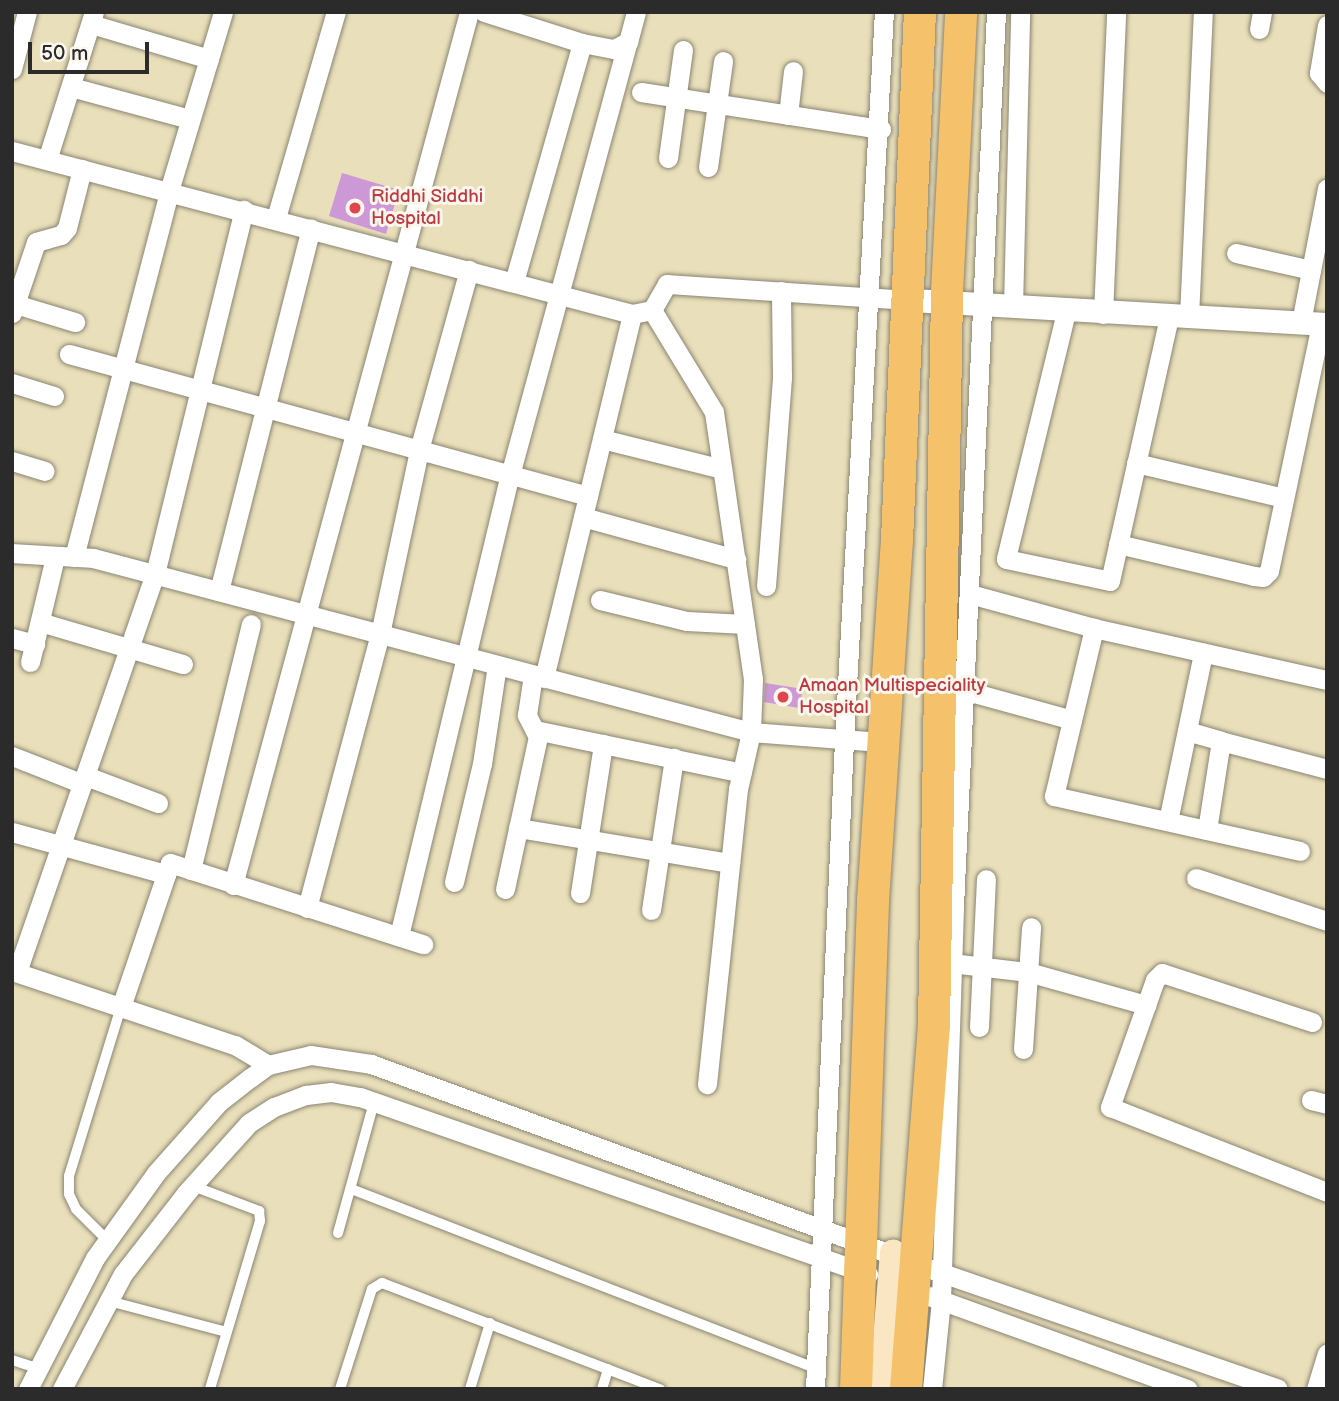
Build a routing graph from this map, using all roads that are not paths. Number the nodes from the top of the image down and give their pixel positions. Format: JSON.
{"nodes":[{"id":1,"x":27,"y":12,"type":"edge"},
{"id":2,"x":223,"y":12,"type":"edge"},
{"id":3,"x":336,"y":12,"type":"edge"},
{"id":4,"x":469,"y":12,"type":"edge"},
{"id":5,"x":484,"y":12,"type":"edge"},
{"id":6,"x":636,"y":12,"type":"edge"},
{"id":7,"x":884,"y":12,"type":"edge"},
{"id":8,"x":920,"y":12,"type":"edge"},
{"id":9,"x":961,"y":12,"type":"edge"},
{"id":10,"x":996,"y":12,"type":"edge"},
{"id":11,"x":1020,"y":12,"type":"edge"},
{"id":12,"x":1116,"y":12,"type":"edge"},
{"id":13,"x":1203,"y":12,"type":"edge"},
{"id":14,"x":92,"y":18,"type":"edge"},
{"id":15,"x":1327,"y":25,"type":"edge"},
{"id":16,"x":628,"y":42,"type":"junction"},
{"id":17,"x":582,"y":43,"type":"junction"},
{"id":18,"x":683,"y":50,"type":"dead end"},
{"id":19,"x":209,"y":59,"type":"junction"},
{"id":20,"x":723,"y":61,"type":"dead end"},
{"id":21,"x":12,"y":69,"type":"edge"},
{"id":22,"x":793,"y":71,"type":"dead end"},
{"id":23,"x":1327,"y":83,"type":"edge"},
{"id":24,"x":71,"y":87,"type":"junction"},
{"id":25,"x":641,"y":92,"type":"dead end"},
{"id":26,"x":675,"y":97,"type":"junction"},
{"id":27,"x":718,"y":105,"type":"junction"},
{"id":28,"x":788,"y":115,"type":"junction"},
{"id":29,"x":190,"y":119,"type":"junction"},
{"id":30,"x":881,"y":129,"type":"junction"},
{"id":31,"x":12,"y":151,"type":"edge"},
{"id":32,"x":668,"y":158,"type":"dead end"},
{"id":33,"x":47,"y":160,"type":"junction"},
{"id":34,"x":708,"y":167,"type":"dead end"},
{"id":35,"x":82,"y":169,"type":"junction"},
{"id":36,"x":1327,"y":188,"type":"edge"},
{"id":37,"x":169,"y":191,"type":"junction"},
{"id":38,"x":244,"y":210,"type":"junction"},
{"id":39,"x":276,"y":218,"type":"junction"},
{"id":40,"x":311,"y":228,"type":"junction"},
{"id":41,"x":402,"y":252,"type":"junction"},
{"id":42,"x":1236,"y":253,"type":"dead end"},
{"id":43,"x":468,"y":270,"type":"junction"},
{"id":44,"x":1311,"y":271,"type":"junction"},
{"id":45,"x":514,"y":282,"type":"junction"},
{"id":46,"x":781,"y":292,"type":"junction"},
{"id":47,"x":558,"y":294,"type":"junction"},
{"id":48,"x":866,"y":297,"type":"junction"},
{"id":49,"x":909,"y":300,"type":"junction"},
{"id":50,"x":948,"y":301,"type":"junction"},
{"id":51,"x":981,"y":305,"type":"junction"},
{"id":52,"x":13,"y":307,"type":"edge"},
{"id":53,"x":1013,"y":307,"type":"junction"},
{"id":54,"x":652,"y":310,"type":"junction"},
{"id":55,"x":1066,"y":312,"type":"junction"},
{"id":56,"x":632,"y":314,"type":"junction"},
{"id":57,"x":1102,"y":314,"type":"junction"},
{"id":58,"x":1179,"y":316,"type":"junction"},
{"id":59,"x":75,"y":322,"type":"dead end"},
{"id":60,"x":1316,"y":323,"type":"edge"},
{"id":61,"x":69,"y":354,"type":"dead end"},
{"id":62,"x":121,"y":369,"type":"junction"},
{"id":63,"x":12,"y":383,"type":"edge"},
{"id":64,"x":200,"y":390,"type":"junction"},
{"id":65,"x":54,"y":396,"type":"dead end"},
{"id":66,"x":262,"y":407,"type":"junction"},
{"id":67,"x":355,"y":433,"type":"junction"},
{"id":68,"x":602,"y":439,"type":"junction"},
{"id":69,"x":419,"y":450,"type":"junction"},
{"id":70,"x":12,"y":461,"type":"edge"},
{"id":71,"x":1136,"y":463,"type":"junction"},
{"id":72,"x":722,"y":469,"type":"junction"},
{"id":73,"x":44,"y":471,"type":"dead end"},
{"id":74,"x":510,"y":475,"type":"junction"},
{"id":75,"x":588,"y":496,"type":"junction"},
{"id":76,"x":1284,"y":498,"type":"junction"},
{"id":77,"x":583,"y":517,"type":"junction"},
{"id":78,"x":1118,"y":544,"type":"junction"},
{"id":79,"x":12,"y":553,"type":"edge"},
{"id":80,"x":65,"y":557,"type":"junction"},
{"id":81,"x":736,"y":559,"type":"junction"},
{"id":82,"x":155,"y":574,"type":"junction"},
{"id":83,"x":766,"y":586,"type":"dead end"},
{"id":84,"x":219,"y":592,"type":"junction"},
{"id":85,"x":970,"y":594,"type":"junction"},
{"id":86,"x":600,"y":600,"type":"dead end"},
{"id":87,"x":308,"y":615,"type":"junction"},
{"id":88,"x":40,"y":622,"type":"junction"},
{"id":89,"x":251,"y":624,"type":"dead end"},
{"id":90,"x":745,"y":624,"type":"junction"},
{"id":91,"x":1094,"y":628,"type":"junction"},
{"id":92,"x":380,"y":634,"type":"junction"},
{"id":93,"x":12,"y":638,"type":"edge"},
{"id":94,"x":130,"y":649,"type":"junction"},
{"id":95,"x":1203,"y":653,"type":"junction"},
{"id":96,"x":466,"y":657,"type":"junction"},
{"id":97,"x":183,"y":664,"type":"dead end"},
{"id":98,"x":497,"y":665,"type":"junction"},
{"id":99,"x":538,"y":676,"type":"junction"},
{"id":100,"x":1327,"y":680,"type":"edge"},
{"id":101,"x":952,"y":692,"type":"junction"},
{"id":102,"x":1072,"y":720,"type":"junction"},
{"id":103,"x":535,"y":730,"type":"junction"},
{"id":104,"x":1187,"y":731,"type":"junction"},
{"id":105,"x":751,"y":732,"type":"junction"},
{"id":106,"x":844,"y":740,"type":"junction"},
{"id":107,"x":1221,"y":741,"type":"junction"},
{"id":108,"x":881,"y":742,"type":"junction"},
{"id":109,"x":603,"y":744,"type":"junction"},
{"id":110,"x":12,"y":756,"type":"edge"},
{"id":111,"x":674,"y":758,"type":"junction"},
{"id":112,"x":1327,"y":769,"type":"edge"},
{"id":113,"x":742,"y":773,"type":"junction"},
{"id":114,"x":85,"y":780,"type":"junction"},
{"id":115,"x":158,"y":803,"type":"dead end"},
{"id":116,"x":1168,"y":821,"type":"junction"},
{"id":117,"x":518,"y":828,"type":"junction"},
{"id":118,"x":1207,"y":830,"type":"junction"},
{"id":119,"x":12,"y":832,"type":"edge"},
{"id":120,"x":589,"y":840,"type":"junction"},
{"id":121,"x":63,"y":844,"type":"junction"},
{"id":122,"x":1300,"y":850,"type":"dead end"},
{"id":123,"x":658,"y":852,"type":"junction"},
{"id":124,"x":730,"y":863,"type":"junction"},
{"id":125,"x":191,"y":870,"type":"junction"},
{"id":126,"x":166,"y":874,"type":"junction"},
{"id":127,"x":1196,"y":878,"type":"dead end"},
{"id":128,"x":986,"y":879,"type":"dead end"},
{"id":129,"x":454,"y":881,"type":"dead end"},
{"id":130,"x":233,"y":885,"type":"junction"},
{"id":131,"x":505,"y":889,"type":"dead end"},
{"id":132,"x":580,"y":893,"type":"dead end"},
{"id":133,"x":307,"y":908,"type":"junction"},
{"id":134,"x":651,"y":910,"type":"dead end"},
{"id":135,"x":1327,"y":922,"type":"edge"},
{"id":136,"x":1031,"y":927,"type":"dead end"},
{"id":137,"x":399,"y":936,"type":"junction"},
{"id":138,"x":423,"y":943,"type":"dead end"},
{"id":139,"x":951,"y":963,"type":"junction"},
{"id":140,"x":984,"y":967,"type":"junction"},
{"id":141,"x":15,"y":971,"type":"edge"},
{"id":142,"x":1028,"y":972,"type":"junction"},
{"id":143,"x":1146,"y":1005,"type":"junction"},
{"id":144,"x":121,"y":1007,"type":"junction"},
{"id":145,"x":1312,"y":1022,"type":"dead end"},
{"id":146,"x":979,"y":1027,"type":"dead end"},
{"id":147,"x":1023,"y":1049,"type":"dead end"},
{"id":148,"x":268,"y":1065,"type":"junction"},
{"id":149,"x":706,"y":1084,"type":"dead end"},
{"id":150,"x":374,"y":1102,"type":"junction"},
{"id":151,"x":633,"y":1160,"type":"junction"},
{"id":152,"x":193,"y":1186,"type":"junction"},
{"id":153,"x":351,"y":1189,"type":"junction"},
{"id":154,"x":623,"y":1190,"type":"junction"},
{"id":155,"x":1327,"y":1192,"type":"edge"},
{"id":156,"x":822,"y":1227,"type":"junction"},
{"id":157,"x":338,"y":1233,"type":"dead end"},
{"id":158,"x":107,"y":1241,"type":"junction"},
{"id":159,"x":820,"y":1258,"type":"junction"},
{"id":160,"x":884,"y":1265,"type":"junction"},
{"id":161,"x":942,"y":1273,"type":"junction"},
{"id":162,"x":940,"y":1300,"type":"junction"},
{"id":163,"x":108,"y":1301,"type":"junction"},
{"id":164,"x":490,"y":1323,"type":"junction"},
{"id":165,"x":226,"y":1332,"type":"junction"},
{"id":166,"x":1327,"y":1354,"type":"edge"},
{"id":167,"x":12,"y":1360,"type":"edge"},
{"id":168,"x":36,"y":1368,"type":"junction"},
{"id":169,"x":608,"y":1368,"type":"junction"},
{"id":170,"x":816,"y":1368,"type":"junction"},
{"id":171,"x":28,"y":1389,"type":"edge"},
{"id":172,"x":62,"y":1389,"type":"edge"},
{"id":173,"x":210,"y":1389,"type":"edge"},
{"id":174,"x":340,"y":1389,"type":"edge"},
{"id":175,"x":470,"y":1389,"type":"edge"},
{"id":176,"x":601,"y":1389,"type":"edge"},
{"id":177,"x":660,"y":1389,"type":"edge"},
{"id":178,"x":815,"y":1389,"type":"edge"},
{"id":179,"x":856,"y":1389,"type":"edge"},
{"id":180,"x":868,"y":1389,"type":"edge"},
{"id":181,"x":882,"y":1389,"type":"edge"},
{"id":182,"x":906,"y":1389,"type":"edge"},
{"id":183,"x":932,"y":1389,"type":"edge"},
{"id":184,"x":1188,"y":1389,"type":"edge"},
{"id":185,"x":1278,"y":1389,"type":"edge"},
{"id":186,"x":1316,"y":1389,"type":"edge"}],
"edges":[{"from":1,"to":21,"type":"street"},
{"from":2,"to":19,"type":"street"},
{"from":3,"to":39,"type":"street"},
{"from":4,"to":41,"type":"street"},
{"from":5,"to":17,"type":"street"},
{"from":6,"to":16,"type":"street"},
{"from":7,"to":30,"type":"street"},
{"from":8,"to":49,"type":"highway"},
{"from":9,"to":50,"type":"highway"},
{"from":10,"to":51,"type":"street"},
{"from":11,"to":53,"type":"street"},
{"from":12,"to":57,"type":"street"},
{"from":13,"to":58,"type":"street"},
{"from":14,"to":19,"type":"street"},
{"from":14,"to":24,"type":"street"},
{"from":15,"to":23,"type":"street"},
{"from":16,"to":17,"type":"street"},
{"from":16,"to":47,"type":"street"},
{"from":17,"to":45,"type":"street"},
{"from":18,"to":26,"type":"street"},
{"from":19,"to":29,"type":"street"},
{"from":20,"to":27,"type":"street"},
{"from":22,"to":28,"type":"street"},
{"from":24,"to":29,"type":"street"},
{"from":24,"to":33,"type":"street"},
{"from":25,"to":26,"type":"street"},
{"from":26,"to":27,"type":"street"},
{"from":26,"to":32,"type":"street"},
{"from":27,"to":28,"type":"street"},
{"from":27,"to":34,"type":"street"},
{"from":28,"to":30,"type":"street"},
{"from":29,"to":37,"type":"street"},
{"from":30,"to":48,"type":"street"},
{"from":31,"to":33,"type":"street"},
{"from":33,"to":35,"type":"street"},
{"from":35,"to":37,"type":"street"},
{"from":35,"to":52,"type":"street"},
{"from":36,"to":44,"type":"street"},
{"from":37,"to":38,"type":"street"},
{"from":37,"to":62,"type":"street"},
{"from":38,"to":39,"type":"street"},
{"from":38,"to":64,"type":"street"},
{"from":39,"to":40,"type":"street"},
{"from":40,"to":41,"type":"street"},
{"from":40,"to":66,"type":"street"},
{"from":41,"to":43,"type":"street"},
{"from":41,"to":67,"type":"street"},
{"from":42,"to":44,"type":"street"},
{"from":43,"to":45,"type":"street"},
{"from":43,"to":69,"type":"street"},
{"from":44,"to":60,"type":"street"},
{"from":45,"to":47,"type":"street"},
{"from":46,"to":48,"type":"street"},
{"from":46,"to":54,"type":"street"},
{"from":46,"to":83,"type":"street"},
{"from":47,"to":56,"type":"street"},
{"from":47,"to":74,"type":"street"},
{"from":48,"to":49,"type":"street"},
{"from":48,"to":106,"type":"street"},
{"from":49,"to":50,"type":"street"},
{"from":49,"to":108,"type":"highway"},
{"from":50,"to":51,"type":"street"},
{"from":50,"to":101,"type":"highway"},
{"from":51,"to":53,"type":"street"},
{"from":51,"to":85,"type":"street"},
{"from":52,"to":59,"type":"street"},
{"from":53,"to":55,"type":"street"},
{"from":54,"to":56,"type":"street"},
{"from":54,"to":72,"type":"street"},
{"from":55,"to":57,"type":"street"},
{"from":55,"to":78,"type":"street"},
{"from":56,"to":68,"type":"street"},
{"from":57,"to":58,"type":"street"},
{"from":58,"to":60,"type":"street"},
{"from":58,"to":71,"type":"street"},
{"from":60,"to":76,"type":"street"},
{"from":61,"to":62,"type":"street"},
{"from":62,"to":64,"type":"street"},
{"from":62,"to":80,"type":"street"},
{"from":63,"to":65,"type":"street"},
{"from":64,"to":66,"type":"street"},
{"from":64,"to":82,"type":"street"},
{"from":66,"to":67,"type":"street"},
{"from":66,"to":84,"type":"street"},
{"from":67,"to":69,"type":"street"},
{"from":67,"to":87,"type":"street"},
{"from":68,"to":72,"type":"street"},
{"from":68,"to":75,"type":"street"},
{"from":69,"to":74,"type":"street"},
{"from":69,"to":92,"type":"street"},
{"from":70,"to":73,"type":"street"},
{"from":71,"to":76,"type":"street"},
{"from":71,"to":78,"type":"street"},
{"from":72,"to":81,"type":"street"},
{"from":74,"to":75,"type":"street"},
{"from":74,"to":96,"type":"street"},
{"from":75,"to":77,"type":"street"},
{"from":76,"to":78,"type":"street"},
{"from":77,"to":81,"type":"street"},
{"from":77,"to":99,"type":"street"},
{"from":79,"to":80,"type":"street"},
{"from":80,"to":82,"type":"street"},
{"from":80,"to":88,"type":"street"},
{"from":81,"to":90,"type":"street"},
{"from":82,"to":84,"type":"street"},
{"from":82,"to":94,"type":"street"},
{"from":84,"to":87,"type":"street"},
{"from":85,"to":91,"type":"street"},
{"from":85,"to":101,"type":"street"},
{"from":86,"to":90,"type":"street"},
{"from":87,"to":92,"type":"street"},
{"from":87,"to":130,"type":"street"},
{"from":88,"to":93,"type":"street"},
{"from":88,"to":94,"type":"street"},
{"from":89,"to":125,"type":"street"},
{"from":90,"to":105,"type":"street"},
{"from":91,"to":95,"type":"street"},
{"from":91,"to":102,"type":"street"},
{"from":92,"to":96,"type":"street"},
{"from":92,"to":133,"type":"street"},
{"from":94,"to":97,"type":"street"},
{"from":94,"to":114,"type":"street"},
{"from":95,"to":100,"type":"street"},
{"from":95,"to":104,"type":"street"},
{"from":96,"to":98,"type":"street"},
{"from":96,"to":137,"type":"street"},
{"from":98,"to":99,"type":"street"},
{"from":98,"to":129,"type":"street"},
{"from":99,"to":103,"type":"street"},
{"from":99,"to":105,"type":"street"},
{"from":101,"to":102,"type":"street"},
{"from":101,"to":139,"type":"street"},
{"from":101,"to":160,"type":"highway"},
{"from":102,"to":116,"type":"street"},
{"from":103,"to":109,"type":"street"},
{"from":103,"to":117,"type":"street"},
{"from":104,"to":107,"type":"street"},
{"from":104,"to":116,"type":"street"},
{"from":105,"to":106,"type":"street"},
{"from":105,"to":113,"type":"street"},
{"from":106,"to":108,"type":"street"},
{"from":106,"to":156,"type":"street"},
{"from":107,"to":112,"type":"street"},
{"from":107,"to":118,"type":"street"},
{"from":108,"to":160,"type":"highway"},
{"from":109,"to":111,"type":"street"},
{"from":109,"to":120,"type":"street"},
{"from":110,"to":114,"type":"street"},
{"from":111,"to":113,"type":"street"},
{"from":111,"to":123,"type":"street"},
{"from":113,"to":124,"type":"street"},
{"from":114,"to":115,"type":"street"},
{"from":114,"to":121,"type":"street"},
{"from":116,"to":118,"type":"street"},
{"from":117,"to":120,"type":"street"},
{"from":117,"to":131,"type":"street"},
{"from":118,"to":122,"type":"street"},
{"from":119,"to":121,"type":"street"},
{"from":120,"to":123,"type":"street"},
{"from":120,"to":132,"type":"street"},
{"from":121,"to":126,"type":"street"},
{"from":121,"to":141,"type":"street"},
{"from":123,"to":124,"type":"street"},
{"from":123,"to":134,"type":"street"},
{"from":124,"to":149,"type":"street"},
{"from":125,"to":126,"type":"street"},
{"from":125,"to":130,"type":"street"},
{"from":126,"to":144,"type":"street"},
{"from":127,"to":135,"type":"street"},
{"from":128,"to":140,"type":"street"},
{"from":130,"to":133,"type":"street"},
{"from":133,"to":137,"type":"street"},
{"from":136,"to":142,"type":"street"},
{"from":137,"to":138,"type":"street"},
{"from":139,"to":140,"type":"street"},
{"from":139,"to":161,"type":"street"},
{"from":140,"to":142,"type":"street"},
{"from":140,"to":146,"type":"street"},
{"from":141,"to":144,"type":"street"},
{"from":142,"to":143,"type":"street"},
{"from":142,"to":147,"type":"street"},
{"from":143,"to":145,"type":"street"},
{"from":143,"to":155,"type":"street"},
{"from":144,"to":148,"type":"street"},
{"from":144,"to":158,"type":"lane"},
{"from":148,"to":151,"type":"street"},
{"from":148,"to":158,"type":"street"},
{"from":150,"to":152,"type":"street"},
{"from":150,"to":153,"type":"lane"},
{"from":150,"to":154,"type":"street"},
{"from":151,"to":154,"type":"street"},
{"from":151,"to":156,"type":"street"},
{"from":152,"to":163,"type":"street"},
{"from":152,"to":165,"type":"lane"},
{"from":153,"to":157,"type":"lane"},
{"from":153,"to":170,"type":"lane"},
{"from":154,"to":159,"type":"street"},
{"from":156,"to":159,"type":"street"},
{"from":156,"to":160,"type":"street"},
{"from":158,"to":168,"type":"street"},
{"from":159,"to":160,"type":"street"},
{"from":159,"to":170,"type":"street"},
{"from":160,"to":161,"type":"street"},
{"from":160,"to":162,"type":"street"},
{"from":160,"to":179,"type":"highway"},
{"from":160,"to":180,"type":"main road"},
{"from":160,"to":181,"type":"main road"},
{"from":160,"to":182,"type":"highway"},
{"from":161,"to":162,"type":"street"},
{"from":161,"to":185,"type":"street"},
{"from":162,"to":183,"type":"street"},
{"from":162,"to":184,"type":"street"},
{"from":163,"to":165,"type":"lane"},
{"from":163,"to":172,"type":"street"},
{"from":164,"to":169,"type":"lane"},
{"from":164,"to":174,"type":"lane"},
{"from":164,"to":175,"type":"lane"},
{"from":165,"to":173,"type":"lane"},
{"from":166,"to":186,"type":"street"},
{"from":167,"to":168,"type":"lane"},
{"from":168,"to":171,"type":"street"},
{"from":169,"to":176,"type":"lane"},
{"from":169,"to":177,"type":"lane"},
{"from":170,"to":178,"type":"street"}]}
